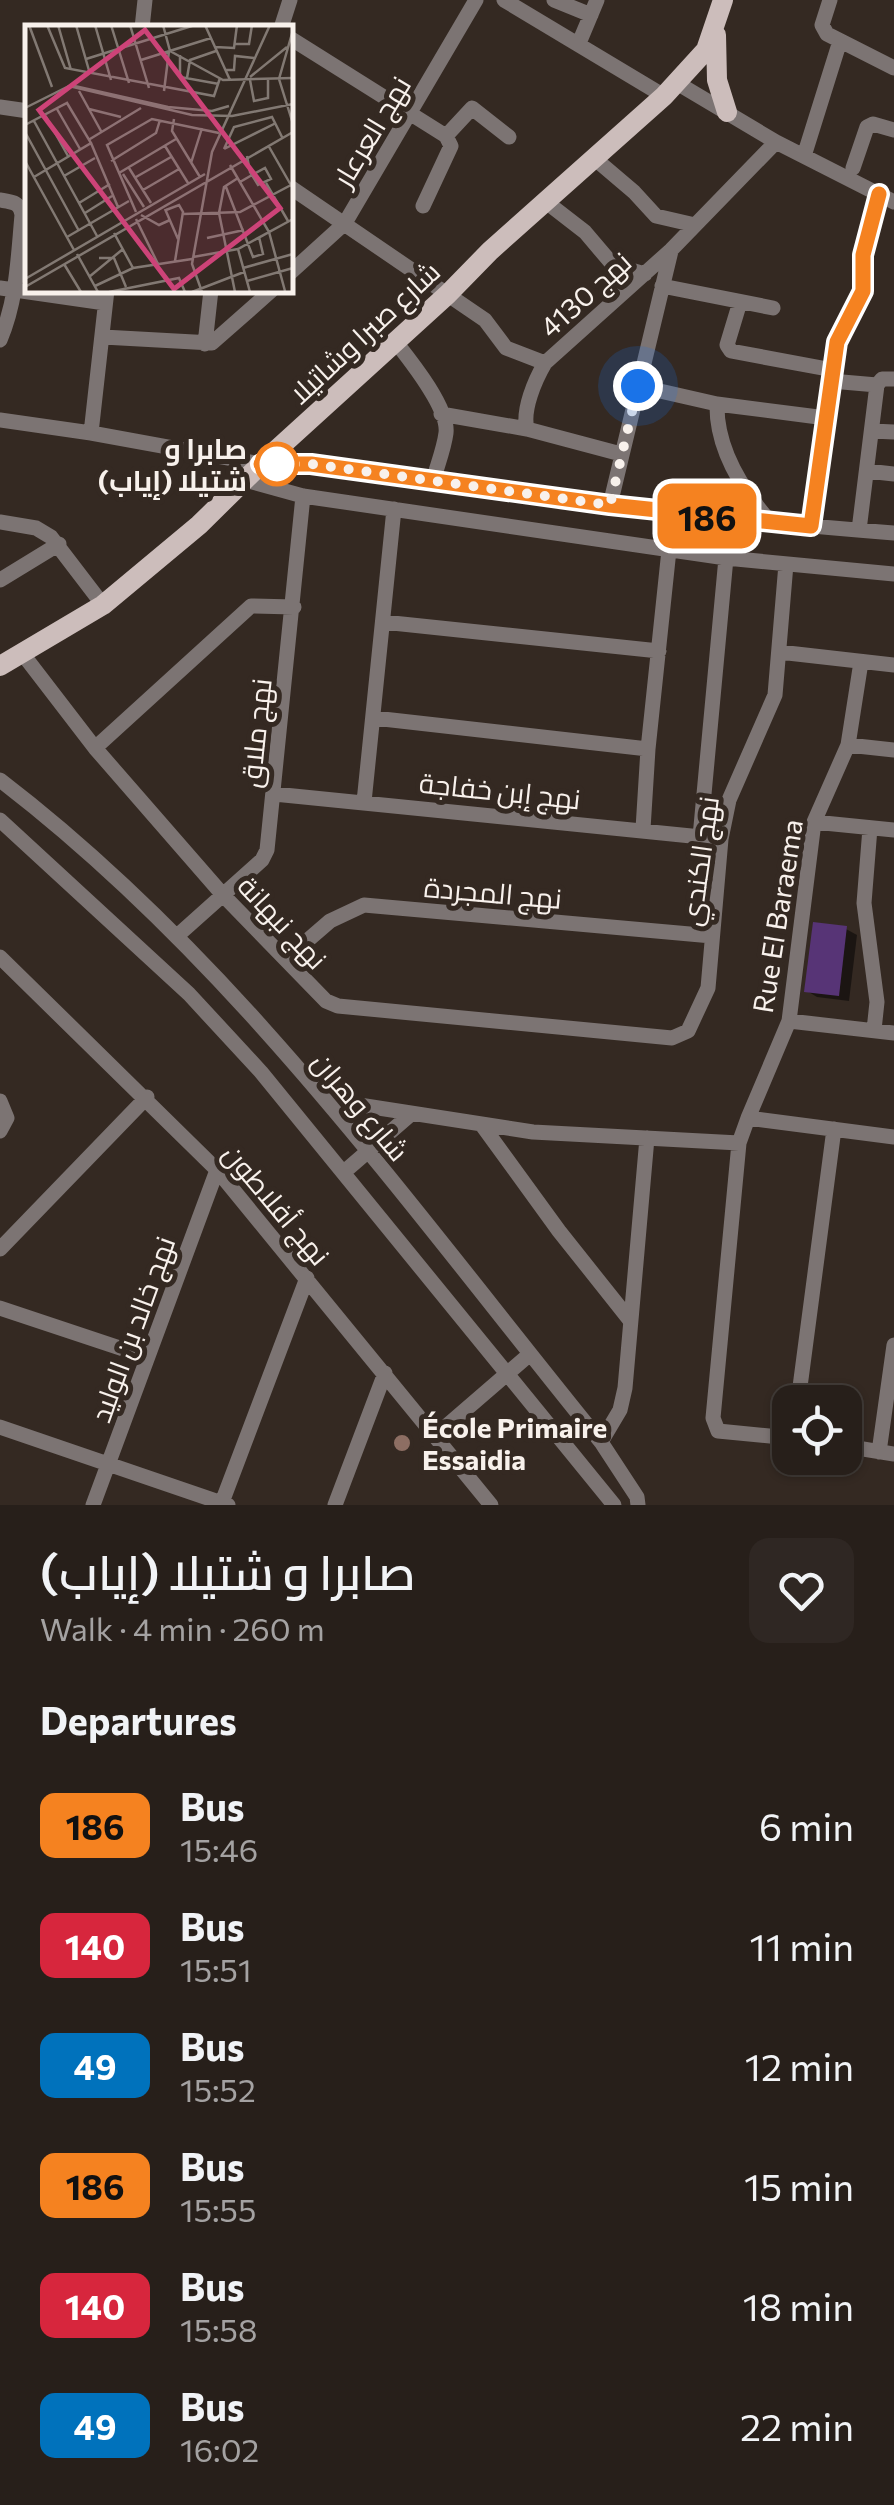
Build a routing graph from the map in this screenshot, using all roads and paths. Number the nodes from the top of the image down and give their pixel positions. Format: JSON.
{"nodes":[{"id":1,"x":145,"y":0,"type":"edge"},
{"id":2,"x":290,"y":0,"type":"edge"},
{"id":3,"x":476,"y":0,"type":"edge"},
{"id":4,"x":504,"y":0,"type":"edge"},
{"id":5,"x":551,"y":0,"type":"edge"},
{"id":6,"x":723,"y":0,"type":"edge"},
{"id":7,"x":830,"y":0,"type":"edge"},
{"id":8,"x":594,"y":8,"type":"edge"},
{"id":9,"x":535,"y":18,"type":"junction"},
{"id":10,"x":142,"y":25,"type":"edge"},
{"id":11,"x":282,"y":25,"type":"edge"},
{"id":12,"x":716,"y":27,"type":"junction"},
{"id":13,"x":292,"y":39,"type":"edge"},
{"id":14,"x":840,"y":41,"type":"junction"},
{"id":15,"x":579,"y":43,"type":"junction"},
{"id":16,"x":894,"y":68,"type":"edge"},
{"id":17,"x":670,"y":89,"type":"junction"},
{"id":18,"x":0,"y":107,"type":"edge"},
{"id":19,"x":25,"y":110,"type":"edge"},
{"id":20,"x":727,"y":112,"type":"junction"},
{"id":21,"x":410,"y":116,"type":"junction"},
{"id":22,"x":894,"y":130,"type":"edge"},
{"id":23,"x":446,"y":136,"type":"junction"},
{"id":24,"x":509,"y":137,"type":"dead end"},
{"id":25,"x":776,"y":142,"type":"junction"},
{"id":26,"x":804,"y":156,"type":"junction"},
{"id":27,"x":594,"y":158,"type":"junction"},
{"id":28,"x":853,"y":168,"type":"dead end"},
{"id":29,"x":292,"y":187,"type":"edge"},
{"id":30,"x":879,"y":194,"type":"junction"},
{"id":31,"x":0,"y":200,"type":"edge"},
{"id":32,"x":545,"y":202,"type":"junction"},
{"id":33,"x":894,"y":202,"type":"edge"},
{"id":34,"x":423,"y":206,"type":"dead end"},
{"id":35,"x":344,"y":223,"type":"junction"},
{"id":36,"x":695,"y":225,"type":"junction"},
{"id":37,"x":671,"y":250,"type":"junction"},
{"id":38,"x":292,"y":271,"type":"edge"},
{"id":39,"x":645,"y":274,"type":"junction"},
{"id":40,"x":662,"y":286,"type":"junction"},
{"id":41,"x":8,"y":288,"type":"edge"},
{"id":42,"x":57,"y":292,"type":"edge"},
{"id":43,"x":211,"y":292,"type":"edge"},
{"id":44,"x":270,"y":292,"type":"edge"},
{"id":45,"x":448,"y":294,"type":"junction"},
{"id":46,"x":106,"y":296,"type":"edge"},
{"id":47,"x":740,"y":302,"type":"junction"},
{"id":48,"x":773,"y":308,"type":"dead end"},
{"id":49,"x":104,"y":336,"type":"junction"},
{"id":50,"x":0,"y":340,"type":"edge"},
{"id":51,"x":395,"y":341,"type":"junction"},
{"id":52,"x":205,"y":344,"type":"junction"},
{"id":53,"x":545,"y":363,"type":"junction"},
{"id":54,"x":832,"y":376,"type":"junction"},
{"id":55,"x":894,"y":379,"type":"edge"},
{"id":56,"x":877,"y":385,"type":"junction"},
{"id":57,"x":638,"y":386,"type":"junction"},
{"id":58,"x":717,"y":404,"type":"junction"},
{"id":59,"x":441,"y":414,"type":"junction"},
{"id":60,"x":826,"y":418,"type":"junction"},
{"id":61,"x":0,"y":420,"type":"edge"},
{"id":62,"x":527,"y":429,"type":"junction"},
{"id":63,"x":872,"y":431,"type":"junction"},
{"id":64,"x":894,"y":432,"type":"edge"},
{"id":65,"x":91,"y":433,"type":"junction"},
{"id":66,"x":622,"y":454,"type":"junction"},
{"id":67,"x":261,"y":464,"type":"junction"},
{"id":68,"x":867,"y":471,"type":"junction"},
{"id":69,"x":894,"y":474,"type":"edge"},
{"id":70,"x":245,"y":480,"type":"junction"},
{"id":71,"x":433,"y":481,"type":"junction"},
{"id":72,"x":302,"y":496,"type":"junction"},
{"id":73,"x":610,"y":505,"type":"junction"},
{"id":74,"x":394,"y":508,"type":"junction"},
{"id":75,"x":668,"y":512,"type":"junction"},
{"id":76,"x":0,"y":522,"type":"edge"},
{"id":77,"x":772,"y":524,"type":"junction"},
{"id":78,"x":811,"y":526,"type":"junction"},
{"id":79,"x":860,"y":530,"type":"junction"},
{"id":80,"x":894,"y":533,"type":"edge"},
{"id":81,"x":58,"y":544,"type":"junction"},
{"id":82,"x":666,"y":549,"type":"junction"},
{"id":83,"x":726,"y":558,"type":"junction"},
{"id":84,"x":786,"y":564,"type":"junction"},
{"id":85,"x":894,"y":574,"type":"edge"},
{"id":86,"x":0,"y":580,"type":"edge"},
{"id":87,"x":102,"y":605,"type":"junction"},
{"id":88,"x":294,"y":607,"type":"junction"},
{"id":89,"x":383,"y":622,"type":"junction"},
{"id":90,"x":659,"y":651,"type":"junction"},
{"id":91,"x":778,"y":652,"type":"junction"},
{"id":92,"x":22,"y":653,"type":"junction"},
{"id":93,"x":860,"y":662,"type":"junction"},
{"id":94,"x":894,"y":665,"type":"edge"},
{"id":95,"x":0,"y":666,"type":"edge"},
{"id":96,"x":374,"y":718,"type":"junction"},
{"id":97,"x":848,"y":745,"type":"junction"},
{"id":98,"x":95,"y":748,"type":"junction"},
{"id":99,"x":648,"y":748,"type":"junction"},
{"id":100,"x":894,"y":750,"type":"edge"},
{"id":101,"x":0,"y":780,"type":"edge"},
{"id":102,"x":274,"y":794,"type":"junction"},
{"id":103,"x":364,"y":802,"type":"junction"},
{"id":104,"x":0,"y":820,"type":"edge"},
{"id":105,"x":814,"y":822,"type":"junction"},
{"id":106,"x":870,"y":828,"type":"junction"},
{"id":107,"x":643,"y":829,"type":"junction"},
{"id":108,"x":894,"y":830,"type":"edge"},
{"id":109,"x":700,"y":837,"type":"junction"},
{"id":110,"x":721,"y":839,"type":"junction"},
{"id":111,"x":223,"y":895,"type":"junction"},
{"id":112,"x":177,"y":936,"type":"junction"},
{"id":113,"x":712,"y":936,"type":"junction"},
{"id":114,"x":0,"y":957,"type":"edge"},
{"id":115,"x":286,"y":959,"type":"junction"},
{"id":116,"x":789,"y":1021,"type":"junction"},
{"id":117,"x":874,"y":1030,"type":"junction"},
{"id":118,"x":894,"y":1032,"type":"edge"},
{"id":119,"x":672,"y":1038,"type":"joint"},
{"id":120,"x":147,"y":1097,"type":"junction"},
{"id":121,"x":327,"y":1100,"type":"junction"},
{"id":122,"x":0,"y":1101,"type":"edge"},
{"id":123,"x":410,"y":1114,"type":"junction"},
{"id":124,"x":748,"y":1118,"type":"junction"},
{"id":125,"x":482,"y":1126,"type":"junction"},
{"id":126,"x":834,"y":1129,"type":"junction"},
{"id":127,"x":0,"y":1131,"type":"edge"},
{"id":128,"x":894,"y":1137,"type":"edge"},
{"id":129,"x":646,"y":1138,"type":"junction"},
{"id":130,"x":739,"y":1143,"type":"junction"},
{"id":131,"x":367,"y":1150,"type":"junction"},
{"id":132,"x":218,"y":1170,"type":"junction"},
{"id":133,"x":344,"y":1172,"type":"junction"},
{"id":134,"x":0,"y":1249,"type":"edge"},
{"id":135,"x":307,"y":1278,"type":"junction"},
{"id":136,"x":0,"y":1308,"type":"edge"},
{"id":137,"x":629,"y":1318,"type":"junction"},
{"id":138,"x":894,"y":1345,"type":"edge"},
{"id":139,"x":530,"y":1354,"type":"junction"},
{"id":140,"x":147,"y":1356,"type":"junction"},
{"id":141,"x":508,"y":1372,"type":"junction"},
{"id":142,"x":385,"y":1373,"type":"junction"},
{"id":143,"x":800,"y":1385,"type":"edge"},
{"id":144,"x":0,"y":1427,"type":"edge"},
{"id":145,"x":436,"y":1436,"type":"junction"},
{"id":146,"x":772,"y":1436,"type":"edge"},
{"id":147,"x":601,"y":1442,"type":"junction"},
{"id":148,"x":862,"y":1449,"type":"edge"},
{"id":149,"x":887,"y":1453,"type":"edge"},
{"id":150,"x":108,"y":1465,"type":"junction"},
{"id":151,"x":477,"y":1488,"type":"junction"},
{"id":152,"x":224,"y":1504,"type":"edge"},
{"id":153,"x":93,"y":1505,"type":"edge"},
{"id":154,"x":335,"y":1505,"type":"edge"},
{"id":155,"x":470,"y":1505,"type":"edge"},
{"id":156,"x":491,"y":1505,"type":"edge"},
{"id":157,"x":614,"y":1505,"type":"edge"},
{"id":158,"x":638,"y":1505,"type":"edge"}],
"edges":[{"from":1,"to":10,"type":"street"},
{"from":2,"to":11,"type":"street"},
{"from":3,"to":21,"type":"street","name":"نهج العرعار"},
{"from":4,"to":9,"type":"street"},
{"from":5,"to":8,"type":"street"},
{"from":5,"to":9,"type":"street"},
{"from":6,"to":12,"type":"main road","name":"شارع صبرا وشاتيلا"},
{"from":7,"to":14,"type":"street"},
{"from":8,"to":15,"type":"street"},
{"from":9,"to":15,"type":"street"},
{"from":12,"to":17,"type":"main road","name":"شارع صبرا وشاتيلا"},
{"from":12,"to":20,"type":"main road"},
{"from":13,"to":21,"type":"street"},
{"from":14,"to":16,"type":"street"},
{"from":14,"to":26,"type":"street"},
{"from":15,"to":17,"type":"street"},
{"from":17,"to":20,"type":"street"},
{"from":17,"to":27,"type":"main road","name":"شارع صبرا وشاتيلا"},
{"from":18,"to":19,"type":"street"},
{"from":20,"to":25,"type":"street"},
{"from":21,"to":23,"type":"street"},
{"from":21,"to":35,"type":"street","name":"نهج العرعار"},
{"from":22,"to":28,"type":"street"},
{"from":23,"to":24,"type":"street"},
{"from":23,"to":34,"type":"street"},
{"from":25,"to":26,"type":"street"},
{"from":25,"to":36,"type":"street","name":"نهج 4130"},
{"from":26,"to":30,"type":"street"},
{"from":27,"to":32,"type":"main road","name":"شارع صبرا وشاتيلا"},
{"from":27,"to":36,"type":"street"},
{"from":29,"to":35,"type":"street"},
{"from":30,"to":33,"type":"street"},
{"from":30,"to":54,"type":"street"},
{"from":31,"to":41,"type":"street"},
{"from":32,"to":39,"type":"street"},
{"from":32,"to":45,"type":"main road","name":"شارع صبرا وشاتيلا"},
{"from":35,"to":38,"type":"street","name":"نهج العرعار"},
{"from":35,"to":45,"type":"street"},
{"from":36,"to":37,"type":"street","name":"نهج 4130"},
{"from":37,"to":39,"type":"street","name":"نهج 4130"},
{"from":37,"to":40,"type":"street"},
{"from":39,"to":53,"type":"street","name":"نهج 4130"},
{"from":40,"to":47,"type":"street"},
{"from":40,"to":57,"type":"street"},
{"from":41,"to":50,"type":"street"},
{"from":42,"to":46,"type":"street"},
{"from":43,"to":52,"type":"street"},
{"from":44,"to":52,"type":"street"},
{"from":45,"to":51,"type":"main road","name":"شارع صبرا وشاتيلا"},
{"from":45,"to":53,"type":"street"},
{"from":46,"to":49,"type":"street"},
{"from":47,"to":48,"type":"street"},
{"from":47,"to":54,"type":"street"},
{"from":49,"to":52,"type":"street"},
{"from":49,"to":65,"type":"street"},
{"from":51,"to":59,"type":"street"},
{"from":51,"to":67,"type":"main road","name":"شارع صبرا وشاتيلا"},
{"from":53,"to":62,"type":"street","name":"نهج 4130"},
{"from":54,"to":56,"type":"street"},
{"from":54,"to":60,"type":"street"},
{"from":55,"to":56,"type":"street"},
{"from":56,"to":63,"type":"street"},
{"from":57,"to":58,"type":"street"},
{"from":57,"to":66,"type":"street"},
{"from":58,"to":60,"type":"street"},
{"from":58,"to":77,"type":"street"},
{"from":59,"to":62,"type":"street"},
{"from":59,"to":71,"type":"street"},
{"from":60,"to":78,"type":"street"},
{"from":61,"to":65,"type":"street"},
{"from":62,"to":66,"type":"street"},
{"from":63,"to":64,"type":"street"},
{"from":63,"to":68,"type":"street"},
{"from":65,"to":67,"type":"street"},
{"from":66,"to":73,"type":"street"},
{"from":67,"to":70,"type":"main road","name":"شارع صبرا وشاتيلا"},
{"from":67,"to":71,"type":"street"},
{"from":68,"to":69,"type":"street"},
{"from":68,"to":79,"type":"street"},
{"from":70,"to":72,"type":"street"},
{"from":70,"to":87,"type":"main road","name":"شارع صبرا وشاتيلا"},
{"from":71,"to":73,"type":"street"},
{"from":72,"to":74,"type":"street"},
{"from":72,"to":88,"type":"street","name":"نهج ملاق"},
{"from":73,"to":75,"type":"street"},
{"from":74,"to":82,"type":"street"},
{"from":74,"to":89,"type":"street"},
{"from":75,"to":77,"type":"street"},
{"from":75,"to":82,"type":"street"},
{"from":76,"to":81,"type":"street"},
{"from":77,"to":78,"type":"street"},
{"from":78,"to":79,"type":"street"},
{"from":79,"to":80,"type":"street"},
{"from":81,"to":86,"type":"street"},
{"from":81,"to":87,"type":"street"},
{"from":82,"to":83,"type":"street"},
{"from":82,"to":90,"type":"street"},
{"from":83,"to":84,"type":"street"},
{"from":83,"to":109,"type":"street"},
{"from":84,"to":85,"type":"street"},
{"from":84,"to":91,"type":"street","name":"نهج الكندي"},
{"from":87,"to":92,"type":"main road","name":"شارع صبرا وشاتيلا"},
{"from":88,"to":98,"type":"street"},
{"from":88,"to":102,"type":"street","name":"نهج ملاق"},
{"from":89,"to":90,"type":"street"},
{"from":89,"to":96,"type":"street"},
{"from":90,"to":99,"type":"street"},
{"from":91,"to":93,"type":"street"},
{"from":91,"to":110,"type":"street","name":"نهج الكندي"},
{"from":92,"to":95,"type":"main road","name":"شارع صبرا وشاتيلا"},
{"from":92,"to":98,"type":"street","name":"نهج نبهانة"},
{"from":93,"to":94,"type":"street"},
{"from":93,"to":97,"type":"street","name":"Rue El Baraema"},
{"from":96,"to":99,"type":"street"},
{"from":96,"to":103,"type":"street"},
{"from":97,"to":100,"type":"street"},
{"from":97,"to":105,"type":"street","name":"Rue El Baraema"},
{"from":98,"to":111,"type":"street","name":"نهج نبهانة"},
{"from":99,"to":107,"type":"street"},
{"from":101,"to":112,"type":"street","name":"شارع وهران"},
{"from":102,"to":103,"type":"street","name":"نهج إبن خفاجة"},
{"from":102,"to":111,"type":"street","name":"نهج ملاق"},
{"from":103,"to":107,"type":"street","name":"نهج إبن خفاجة"},
{"from":104,"to":133,"type":"street"},
{"from":105,"to":106,"type":"street"},
{"from":105,"to":116,"type":"street","name":"Rue El Baraema"},
{"from":106,"to":108,"type":"street"},
{"from":106,"to":117,"type":"street"},
{"from":107,"to":109,"type":"street","name":"نهج إبن خفاجة"},
{"from":109,"to":110,"type":"street","name":"نهج إبن خفاجة"},
{"from":110,"to":113,"type":"street","name":"نهج الكندي"},
{"from":111,"to":112,"type":"street","name":"نهج ملاق"},
{"from":111,"to":115,"type":"street","name":"نهج نبهانة"},
{"from":112,"to":121,"type":"street","name":"شارع وهران"},
{"from":113,"to":115,"type":"street","name":"نهج المجردة"},
{"from":113,"to":119,"type":"street","name":"نهج الكندي"},
{"from":114,"to":120,"type":"street","name":"نهج أفلاطون"},
{"from":115,"to":119,"type":"street","name":"نهج نبهانة"},
{"from":116,"to":117,"type":"street"},
{"from":116,"to":124,"type":"street","name":"Rue El Baraema"},
{"from":117,"to":118,"type":"street"},
{"from":120,"to":132,"type":"street","name":"نهج أفلاطون"},
{"from":120,"to":134,"type":"street"},
{"from":121,"to":123,"type":"street"},
{"from":121,"to":131,"type":"street","name":"شارع وهران"},
{"from":122,"to":127,"type":"street"},
{"from":123,"to":125,"type":"street"},
{"from":123,"to":131,"type":"street"},
{"from":124,"to":126,"type":"street"},
{"from":124,"to":130,"type":"street","name":"Rue El Baraema"},
{"from":125,"to":129,"type":"street"},
{"from":125,"to":137,"type":"street"},
{"from":126,"to":128,"type":"street"},
{"from":126,"to":143,"type":"street"},
{"from":129,"to":130,"type":"street"},
{"from":129,"to":137,"type":"street"},
{"from":130,"to":146,"type":"street","name":"Rue El Baraema"},
{"from":131,"to":133,"type":"street"},
{"from":131,"to":139,"type":"street","name":"شارع وهران"},
{"from":132,"to":135,"type":"street","name":"نهج أفلاطون"},
{"from":132,"to":140,"type":"street","name":"نهج خالد بن الوليد"},
{"from":133,"to":141,"type":"street"},
{"from":135,"to":142,"type":"street","name":"نهج أفلاطون"},
{"from":135,"to":152,"type":"street"},
{"from":136,"to":140,"type":"street"},
{"from":137,"to":147,"type":"street"},
{"from":138,"to":149,"type":"street"},
{"from":139,"to":141,"type":"street"},
{"from":139,"to":147,"type":"street","name":"شارع وهران"},
{"from":140,"to":150,"type":"street","name":"نهج خالد بن الوليد"},
{"from":141,"to":145,"type":"street"},
{"from":141,"to":157,"type":"street"},
{"from":142,"to":145,"type":"street","name":"نهج أفلاطون"},
{"from":142,"to":154,"type":"street"},
{"from":144,"to":150,"type":"street"},
{"from":145,"to":151,"type":"street","name":"نهج أفلاطون"},
{"from":147,"to":158,"type":"street","name":"شارع وهران"},
{"from":148,"to":149,"type":"street"},
{"from":150,"to":152,"type":"street"},
{"from":150,"to":153,"type":"street","name":"نهج خالد بن الوليد"},
{"from":151,"to":155,"type":"street"},
{"from":151,"to":156,"type":"street","name":"نهج أفلاطون"}]}
